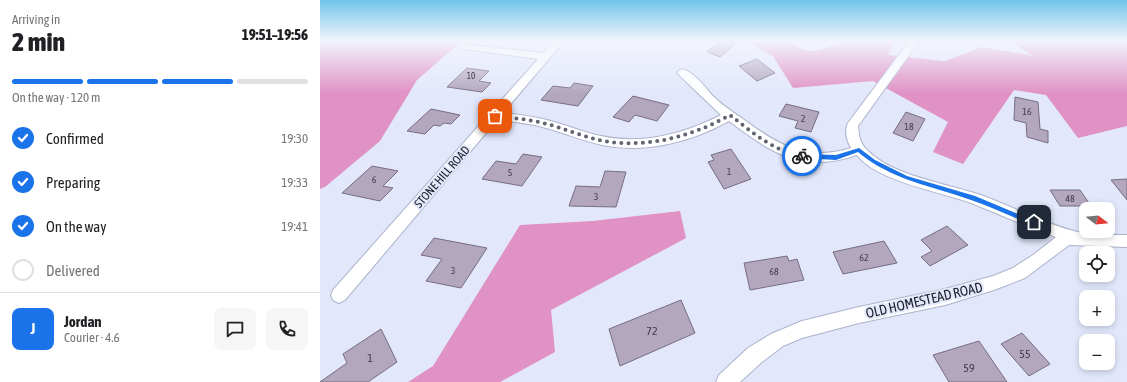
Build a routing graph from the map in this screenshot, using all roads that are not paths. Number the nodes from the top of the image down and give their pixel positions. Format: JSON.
{"nodes":[{"id":1,"x":545,"y":58,"type":"edge"},
{"id":2,"x":903,"y":58,"type":"edge"},
{"id":3,"x":682,"y":72,"type":"dead end"},
{"id":4,"x":730,"y":115,"type":"junction"},
{"id":5,"x":495,"y":116,"type":"junction"},
{"id":6,"x":859,"y":150,"type":"junction"},
{"id":7,"x":1078,"y":238,"type":"junction"},
{"id":8,"x":1127,"y":241,"type":"edge"},
{"id":9,"x":339,"y":295,"type":"dead end"},
{"id":10,"x":726,"y":382,"type":"edge"}],
"edges":[{"from":1,"to":5,"type":"street","name":"STONE HILL ROAD"},
{"from":2,"to":6,"type":"street"},
{"from":3,"to":4,"type":"street"},
{"from":4,"to":5,"type":"street"},
{"from":4,"to":6,"type":"street"},
{"from":5,"to":9,"type":"street","name":"STONE HILL ROAD"},
{"from":6,"to":7,"type":"street"},
{"from":7,"to":8,"type":"street","name":"OLD HOMESTEAD ROAD"},
{"from":7,"to":10,"type":"street","name":"OLD HOMESTEAD ROAD"}]}
